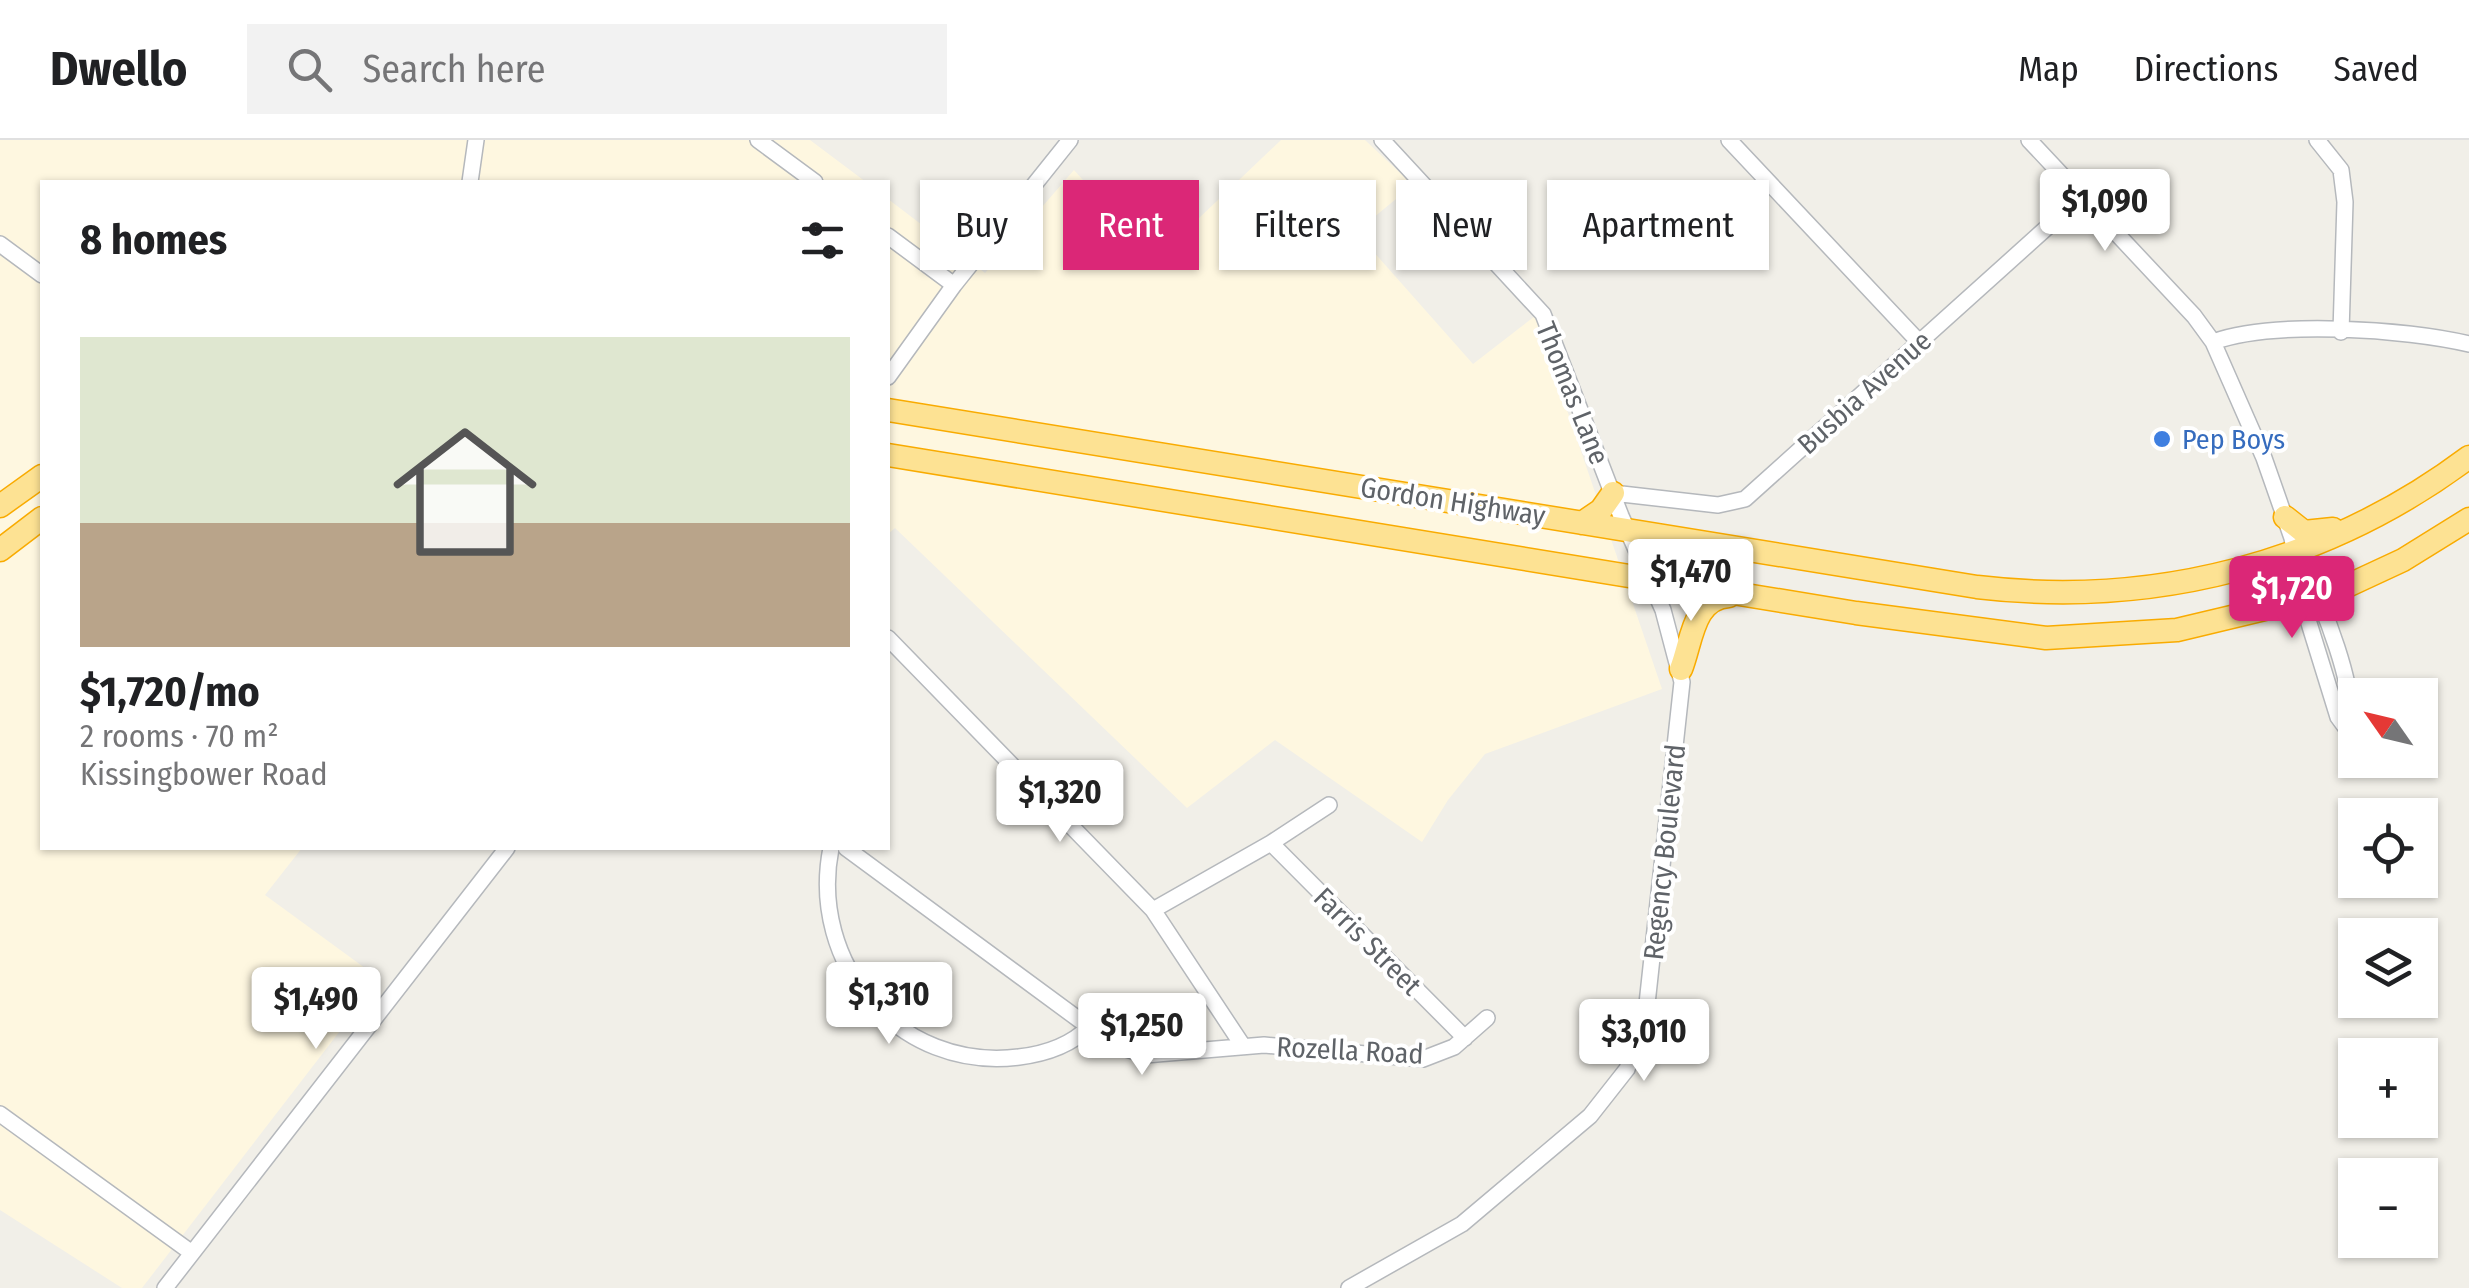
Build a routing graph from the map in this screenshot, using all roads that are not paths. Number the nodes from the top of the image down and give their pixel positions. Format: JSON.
{"nodes":[{"id":1,"x":476,"y":140,"type":"edge"},
{"id":2,"x":758,"y":140,"type":"edge"},
{"id":3,"x":1070,"y":140,"type":"edge"},
{"id":4,"x":1382,"y":140,"type":"edge"},
{"id":5,"x":1729,"y":140,"type":"edge"},
{"id":6,"x":2029,"y":140,"type":"edge"},
{"id":7,"x":2317,"y":140,"type":"edge"},
{"id":8,"x":470,"y":180,"type":"edge"},
{"id":9,"x":812,"y":180,"type":"edge"},
{"id":10,"x":2082,"y":196,"type":"junction"},
{"id":11,"x":890,"y":237,"type":"edge"},
{"id":12,"x":0,"y":244,"type":"edge"},
{"id":13,"x":40,"y":274,"type":"edge"},
{"id":14,"x":954,"y":285,"type":"junction"},
{"id":15,"x":2340,"y":332,"type":"junction"},
{"id":16,"x":1919,"y":342,"type":"junction"},
{"id":17,"x":2213,"y":342,"type":"junction"},
{"id":18,"x":2469,"y":344,"type":"edge"},
{"id":19,"x":890,"y":374,"type":"edge"},
{"id":20,"x":890,"y":410,"type":"edge"},
{"id":21,"x":890,"y":454,"type":"edge"},
{"id":22,"x":2469,"y":457,"type":"edge"},
{"id":23,"x":40,"y":477,"type":"edge"},
{"id":24,"x":1613,"y":492,"type":"junction"},
{"id":25,"x":2414,"y":495,"type":"junction"},
{"id":26,"x":0,"y":506,"type":"edge"},
{"id":27,"x":2284,"y":517,"type":"junction"},
{"id":28,"x":2469,"y":519,"type":"edge"},
{"id":29,"x":40,"y":520,"type":"edge"},
{"id":30,"x":1582,"y":523,"type":"junction"},
{"id":31,"x":1628,"y":531,"type":"junction"},
{"id":32,"x":0,"y":550,"type":"edge"},
{"id":33,"x":2296,"y":552,"type":"junction"},
{"id":34,"x":1650,"y":580,"type":"junction"},
{"id":35,"x":1743,"y":595,"type":"junction"},
{"id":36,"x":2311,"y":598,"type":"junction"},
{"id":37,"x":890,"y":640,"type":"edge"},
{"id":38,"x":1681,"y":669,"type":"junction"},
{"id":39,"x":2338,"y":686,"type":"edge"},
{"id":40,"x":1329,"y":805,"type":"dead end"},
{"id":41,"x":1272,"y":843,"type":"junction"},
{"id":42,"x":505,"y":850,"type":"edge"},
{"id":43,"x":831,"y":850,"type":"edge"},
{"id":44,"x":849,"y":850,"type":"edge"},
{"id":45,"x":1152,"y":910,"type":"junction"},
{"id":46,"x":1488,"y":1018,"type":"dead end"},
{"id":47,"x":1089,"y":1026,"type":"junction"},
{"id":48,"x":1465,"y":1038,"type":"junction"},
{"id":49,"x":1243,"y":1046,"type":"junction"},
{"id":50,"x":0,"y":1114,"type":"edge"},
{"id":51,"x":192,"y":1253,"type":"junction"},
{"id":52,"x":165,"y":1288,"type":"edge"},
{"id":53,"x":1350,"y":1288,"type":"edge"}],
"edges":[{"from":1,"to":8,"type":"street"},
{"from":2,"to":9,"type":"street"},
{"from":3,"to":14,"type":"street"},
{"from":4,"to":24,"type":"street","name":"Thomas Lane"},
{"from":5,"to":16,"type":"street"},
{"from":6,"to":10,"type":"street"},
{"from":7,"to":15,"type":"street"},
{"from":10,"to":16,"type":"street","name":"Busbia Avenue"},
{"from":10,"to":17,"type":"street"},
{"from":11,"to":14,"type":"street"},
{"from":12,"to":13,"type":"street"},
{"from":14,"to":19,"type":"street"},
{"from":15,"to":17,"type":"street"},
{"from":15,"to":18,"type":"street"},
{"from":16,"to":24,"type":"street","name":"Busbia Avenue"},
{"from":17,"to":27,"type":"street"},
{"from":20,"to":30,"type":"highway","name":"Gordon Highway"},
{"from":21,"to":34,"type":"highway","name":"Gordon Highway"},
{"from":22,"to":25,"type":"highway","name":"Gordon Highway"},
{"from":23,"to":26,"type":"highway"},
{"from":24,"to":30,"type":"highway"},
{"from":24,"to":31,"type":"street","name":"Thomas Lane"},
{"from":25,"to":27,"type":"highway"},
{"from":25,"to":33,"type":"highway","name":"Gordon Highway"},
{"from":27,"to":33,"type":"street"},
{"from":28,"to":36,"type":"highway","name":"Gordon Highway"},
{"from":29,"to":32,"type":"highway"},
{"from":30,"to":31,"type":"highway","name":"Gordon Highway"},
{"from":31,"to":33,"type":"highway","name":"Gordon Highway"},
{"from":31,"to":34,"type":"street","name":"Thomas Lane"},
{"from":33,"to":36,"type":"street"},
{"from":34,"to":35,"type":"highway","name":"Gordon Highway"},
{"from":34,"to":38,"type":"street","name":"Regency Boulevard"},
{"from":35,"to":36,"type":"highway","name":"Gordon Highway"},
{"from":35,"to":38,"type":"highway"},
{"from":36,"to":39,"type":"street"},
{"from":37,"to":45,"type":"street"},
{"from":38,"to":53,"type":"street","name":"Regency Boulevard"},
{"from":40,"to":41,"type":"street"},
{"from":41,"to":45,"type":"street"},
{"from":41,"to":48,"type":"street","name":"Farris Street"},
{"from":42,"to":51,"type":"street"},
{"from":43,"to":47,"type":"street"},
{"from":44,"to":47,"type":"street","name":"Rozella Road"},
{"from":45,"to":49,"type":"street"},
{"from":46,"to":48,"type":"street","name":"Rozella Road"},
{"from":47,"to":49,"type":"street","name":"Rozella Road"},
{"from":48,"to":49,"type":"street","name":"Rozella Road"},
{"from":50,"to":51,"type":"street"},
{"from":51,"to":52,"type":"street"}]}
